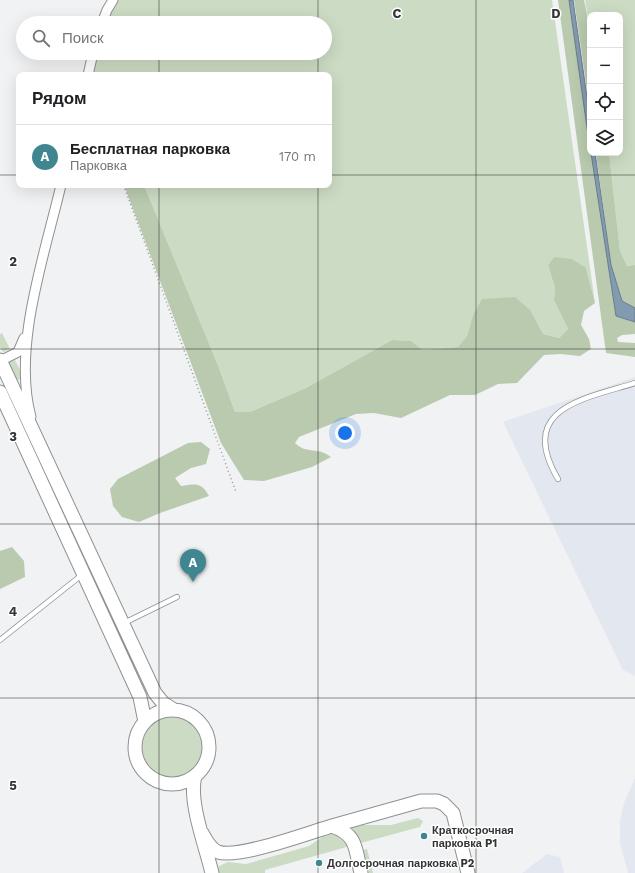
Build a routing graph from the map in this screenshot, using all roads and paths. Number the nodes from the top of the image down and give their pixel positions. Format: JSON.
{"nodes":[{"id":1,"x":106,"y":0,"type":"edge"},
{"id":2,"x":113,"y":0,"type":"edge"},
{"id":3,"x":103,"y":16,"type":"edge"},
{"id":4,"x":104,"y":16,"type":"edge"},
{"id":5,"x":91,"y":60,"type":"edge"},
{"id":6,"x":89,"y":72,"type":"edge"},
{"id":7,"x":61,"y":188,"type":"edge"},
{"id":8,"x":126,"y":188,"type":"dead end"},
{"id":9,"x":30,"y":315,"type":"junction"},
{"id":10,"x":0,"y":360,"type":"edge"},
{"id":11,"x":635,"y":383,"type":"edge"},
{"id":12,"x":0,"y":392,"type":"edge"},
{"id":13,"x":26,"y":409,"type":"junction"},
{"id":14,"x":10,"y":416,"type":"junction"},
{"id":15,"x":558,"y":479,"type":"dead end"},
{"id":16,"x":236,"y":492,"type":"dead end"},
{"id":17,"x":83,"y":574,"type":"junction"},
{"id":18,"x":177,"y":597,"type":"dead end"},
{"id":19,"x":122,"y":623,"type":"junction"},
{"id":20,"x":0,"y":640,"type":"edge"},
{"id":21,"x":174,"y":710,"type":"junction"},
{"id":22,"x":145,"y":722,"type":"junction"},
{"id":23,"x":195,"y":776,"type":"junction"},
{"id":24,"x":174,"y":784,"type":"junction"},
{"id":25,"x":193,"y":798,"type":"junction"},
{"id":26,"x":332,"y":826,"type":"junction"},
{"id":27,"x":202,"y":834,"type":"junction"},
{"id":28,"x":212,"y":873,"type":"edge"},
{"id":29,"x":361,"y":873,"type":"edge"},
{"id":30,"x":468,"y":873,"type":"edge"}],
"edges":[{"from":1,"to":3,"type":"street"},
{"from":2,"to":4,"type":"street"},
{"from":5,"to":6,"type":"street"},
{"from":7,"to":9,"type":"street"},
{"from":8,"to":16,"type":"path"},
{"from":9,"to":10,"type":"street"},
{"from":9,"to":13,"type":"street"},
{"from":10,"to":13,"type":"main road"},
{"from":11,"to":15,"type":"lane"},
{"from":12,"to":14,"type":"main road"},
{"from":13,"to":14,"type":"main road"},
{"from":13,"to":19,"type":"main road"},
{"from":14,"to":17,"type":"main road"},
{"from":17,"to":20,"type":"lane"},
{"from":17,"to":22,"type":"main road"},
{"from":18,"to":19,"type":"lane"},
{"from":19,"to":21,"type":"main road"},
{"from":21,"to":22,"type":"main road"},
{"from":21,"to":23,"type":"main road"},
{"from":22,"to":24,"type":"main road"},
{"from":23,"to":24,"type":"main road"},
{"from":23,"to":25,"type":"main road"},
{"from":24,"to":25,"type":"main road"},
{"from":25,"to":27,"type":"main road"},
{"from":26,"to":27,"type":"main road"},
{"from":26,"to":29,"type":"main road"},
{"from":26,"to":30,"type":"main road"},
{"from":27,"to":28,"type":"main road"}]}
